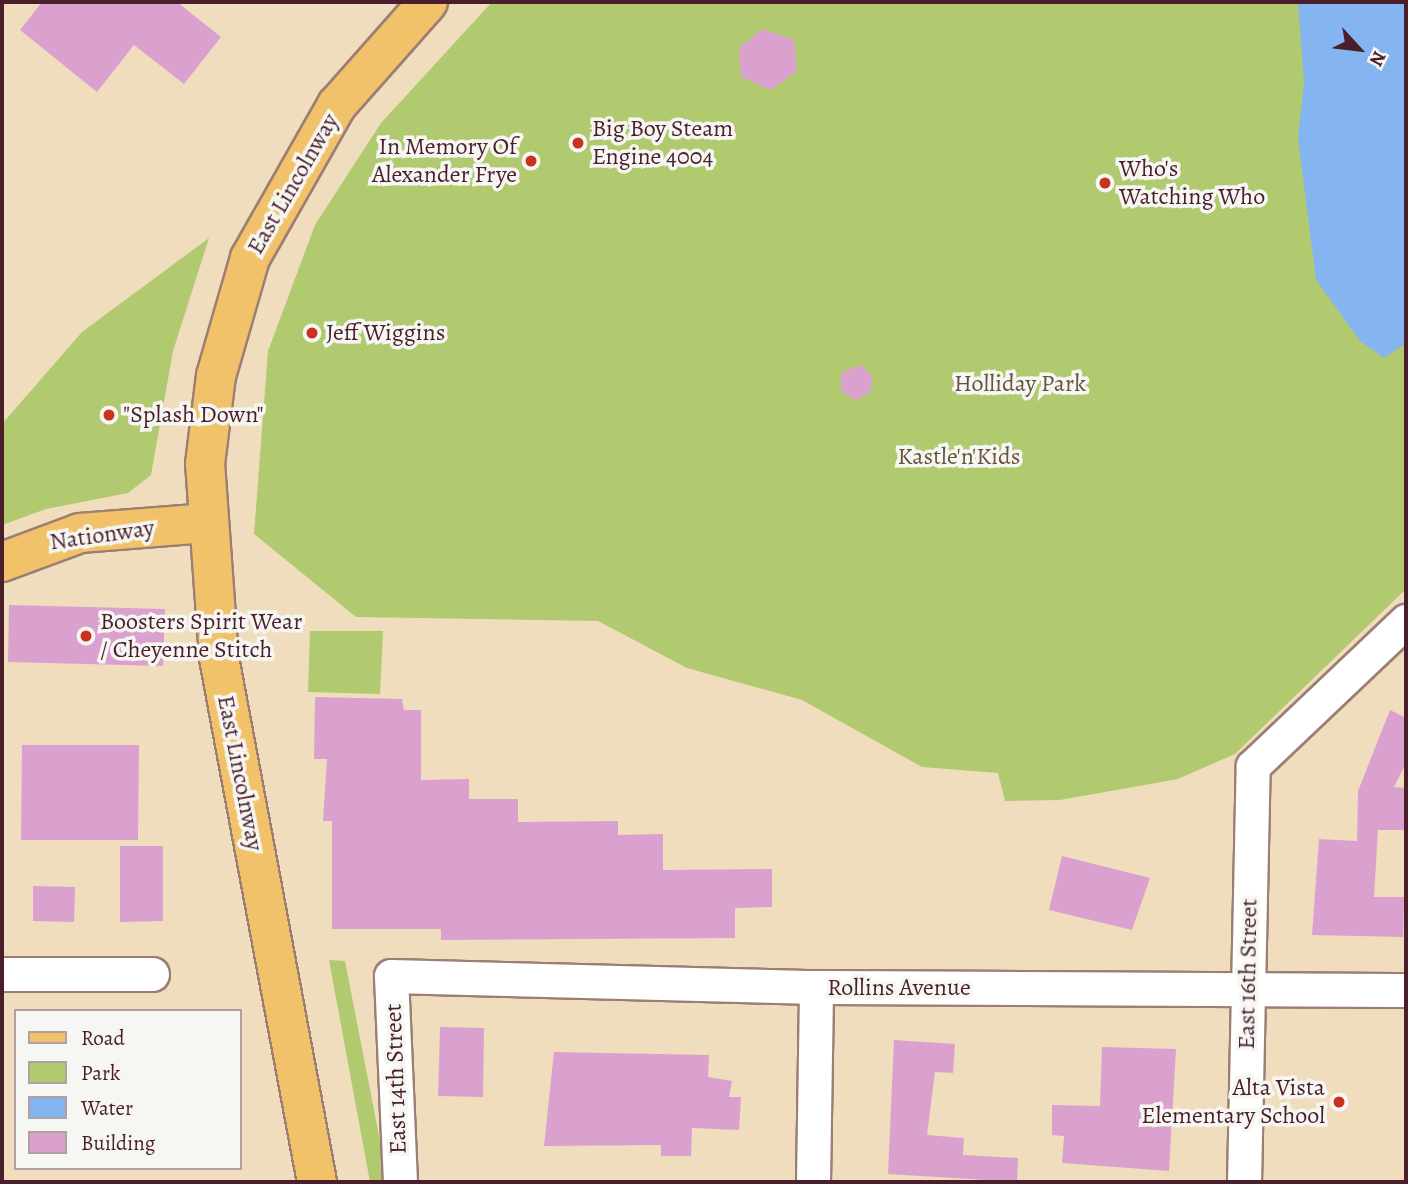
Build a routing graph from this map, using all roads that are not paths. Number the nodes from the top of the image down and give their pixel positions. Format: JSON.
{"nodes":[{"id":1,"x":428,"y":2,"type":"edge"},
{"id":2,"x":206,"y":523,"type":"junction"},
{"id":3,"x":2,"y":562,"type":"edge"},
{"id":4,"x":1406,"y":621,"type":"edge"},
{"id":5,"x":2,"y":974,"type":"edge"},
{"id":6,"x":152,"y":974,"type":"dead end"},
{"id":7,"x":391,"y":976,"type":"joint"},
{"id":8,"x":816,"y":988,"type":"junction"},
{"id":9,"x":1247,"y":989,"type":"junction"},
{"id":10,"x":1406,"y":990,"type":"edge"},
{"id":11,"x":317,"y":1182,"type":"edge"},
{"id":12,"x":400,"y":1182,"type":"edge"},
{"id":13,"x":813,"y":1182,"type":"edge"},
{"id":14,"x":1244,"y":1182,"type":"edge"}],
"edges":[{"from":1,"to":2,"type":"main road","name":"East Lincolnway"},
{"from":2,"to":3,"type":"main road","name":"Nationway"},
{"from":2,"to":11,"type":"main road","name":"East Lincolnway"},
{"from":4,"to":9,"type":"street","name":"East 16th Street"},
{"from":5,"to":6,"type":"street"},
{"from":7,"to":8,"type":"street","name":"Rollins Avenue"},
{"from":7,"to":12,"type":"street","name":"East 14th Street"},
{"from":8,"to":9,"type":"street","name":"Rollins Avenue"},
{"from":8,"to":13,"type":"street"},
{"from":9,"to":10,"type":"street","name":"Rollins Avenue"},
{"from":9,"to":14,"type":"street","name":"East 16th Street"}]}
